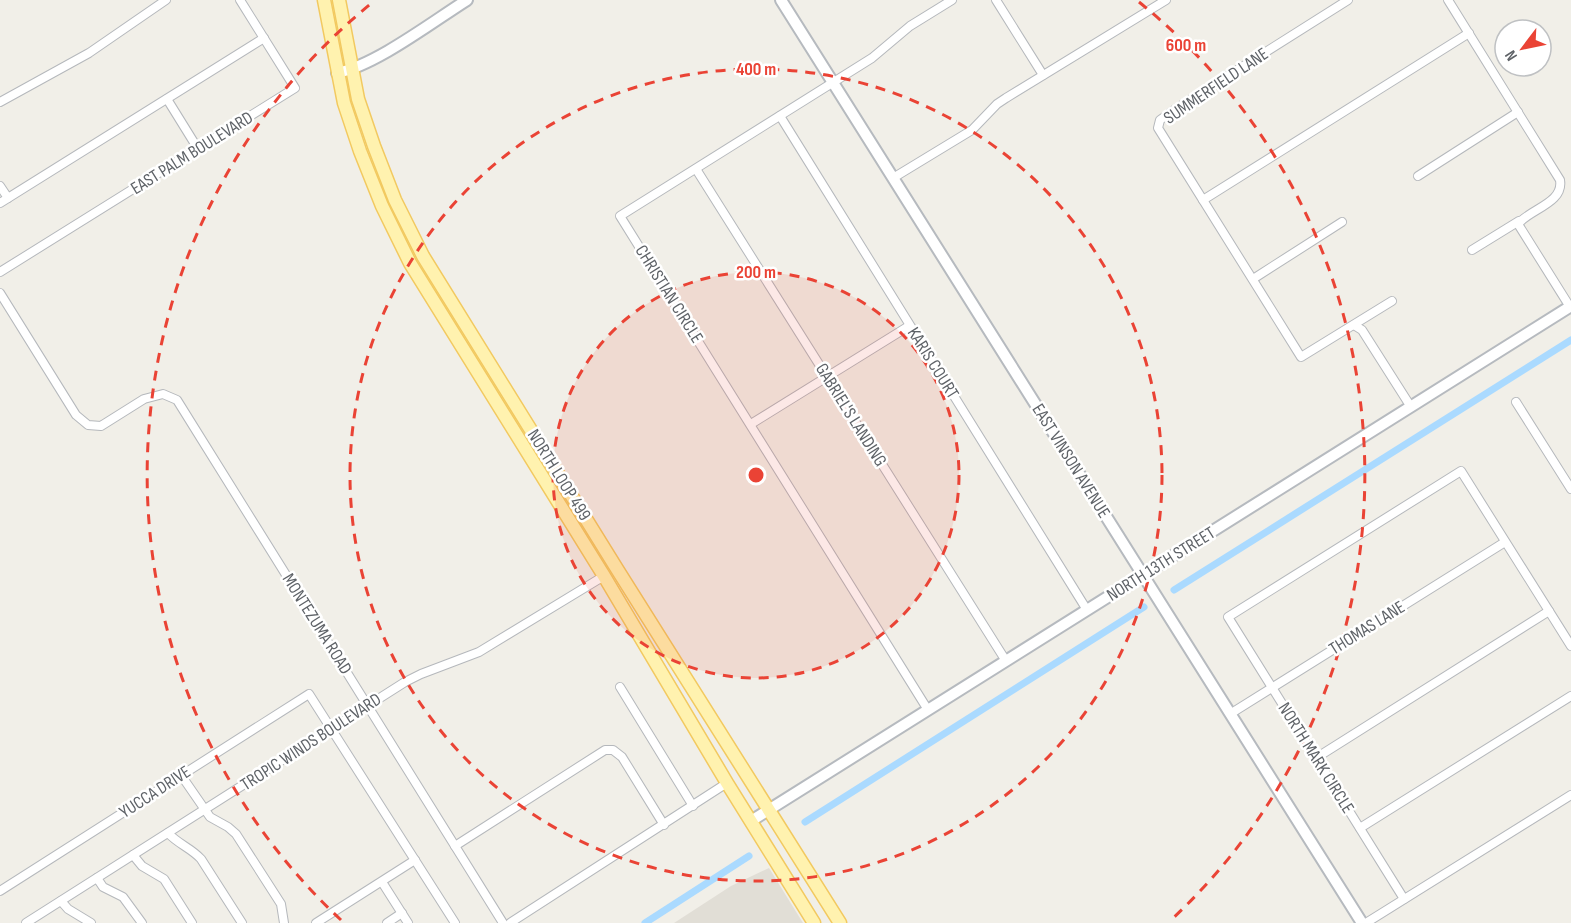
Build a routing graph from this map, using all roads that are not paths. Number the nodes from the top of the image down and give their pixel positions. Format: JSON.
{"nodes":[{"id":1,"x":166,"y":0,"type":"edge"},
{"id":2,"x":240,"y":0,"type":"edge"},
{"id":3,"x":324,"y":0,"type":"edge"},
{"id":4,"x":339,"y":0,"type":"edge"},
{"id":5,"x":467,"y":0,"type":"edge"},
{"id":6,"x":781,"y":0,"type":"edge"},
{"id":7,"x":952,"y":0,"type":"edge"},
{"id":8,"x":996,"y":0,"type":"edge"},
{"id":9,"x":1166,"y":0,"type":"edge"},
{"id":10,"x":1348,"y":0,"type":"edge"},
{"id":11,"x":1448,"y":0,"type":"edge"},
{"id":12,"x":1469,"y":33,"type":"junction"},
{"id":13,"x":264,"y":38,"type":"junction"},
{"id":14,"x":351,"y":70,"type":"junction"},
{"id":15,"x":337,"y":73,"type":"junction"},
{"id":16,"x":1043,"y":75,"type":"junction"},
{"id":17,"x":833,"y":82,"type":"junction"},
{"id":18,"x":167,"y":99,"type":"junction"},
{"id":19,"x":0,"y":102,"type":"edge"},
{"id":20,"x":1518,"y":112,"type":"junction"},
{"id":21,"x":780,"y":116,"type":"junction"},
{"id":22,"x":198,"y":149,"type":"junction"},
{"id":23,"x":696,"y":169,"type":"junction"},
{"id":24,"x":1418,"y":176,"type":"dead end"},
{"id":25,"x":893,"y":178,"type":"junction"},
{"id":26,"x":0,"y":186,"type":"edge"},
{"id":27,"x":8,"y":198,"type":"junction"},
{"id":28,"x":1203,"y":200,"type":"junction"},
{"id":29,"x":0,"y":203,"type":"edge"},
{"id":30,"x":1342,"y":222,"type":"dead end"},
{"id":31,"x":1519,"y":222,"type":"junction"},
{"id":32,"x":1472,"y":250,"type":"dead end"},
{"id":33,"x":0,"y":272,"type":"edge"},
{"id":34,"x":1253,"y":279,"type":"junction"},
{"id":35,"x":0,"y":293,"type":"edge"},
{"id":36,"x":1392,"y":301,"type":"dead end"},
{"id":37,"x":1570,"y":308,"type":"edge"},
{"id":38,"x":1354,"y":325,"type":"junction"},
{"id":39,"x":909,"y":326,"type":"junction"},
{"id":40,"x":827,"y":377,"type":"junction"},
{"id":41,"x":1516,"y":402,"type":"dead end"},
{"id":42,"x":1411,"y":407,"type":"junction"},
{"id":43,"x":751,"y":424,"type":"junction"},
{"id":44,"x":1571,"y":489,"type":"edge"},
{"id":45,"x":1505,"y":542,"type":"junction"},
{"id":46,"x":1143,"y":575,"type":"junction"},
{"id":47,"x":604,"y":576,"type":"junction"},
{"id":48,"x":1087,"y":610,"type":"junction"},
{"id":49,"x":1549,"y":611,"type":"junction"},
{"id":50,"x":1571,"y":646,"type":"edge"},
{"id":51,"x":1006,"y":661,"type":"junction"},
{"id":52,"x":676,"y":662,"type":"junction"},
{"id":53,"x":620,"y":687,"type":"dead end"},
{"id":54,"x":1272,"y":687,"type":"junction"},
{"id":55,"x":1571,"y":696,"type":"edge"},
{"id":56,"x":367,"y":705,"type":"junction"},
{"id":57,"x":928,"y":710,"type":"junction"},
{"id":58,"x":1230,"y":714,"type":"junction"},
{"id":59,"x":331,"y":729,"type":"junction"},
{"id":60,"x":1316,"y":758,"type":"junction"},
{"id":61,"x":181,"y":775,"type":"junction"},
{"id":62,"x":727,"y":783,"type":"junction"},
{"id":63,"x":1571,"y":795,"type":"edge"},
{"id":64,"x":693,"y":806,"type":"junction"},
{"id":65,"x":769,"y":809,"type":"junction"},
{"id":66,"x":205,"y":810,"type":"junction"},
{"id":67,"x":750,"y":821,"type":"junction"},
{"id":68,"x":664,"y":825,"type":"junction"},
{"id":69,"x":1360,"y":828,"type":"junction"},
{"id":70,"x":168,"y":833,"type":"junction"},
{"id":71,"x":455,"y":846,"type":"junction"},
{"id":72,"x":133,"y":855,"type":"junction"},
{"id":73,"x":415,"y":860,"type":"junction"},
{"id":74,"x":97,"y":879,"type":"junction"},
{"id":75,"x":382,"y":882,"type":"junction"},
{"id":76,"x":0,"y":891,"type":"edge"},
{"id":77,"x":1404,"y":899,"type":"junction"},
{"id":78,"x":61,"y":901,"type":"junction"},
{"id":79,"x":402,"y":913,"type":"junction"},
{"id":80,"x":26,"y":923,"type":"edge"},
{"id":81,"x":91,"y":923,"type":"edge"},
{"id":82,"x":142,"y":923,"type":"edge"},
{"id":83,"x":192,"y":923,"type":"edge"},
{"id":84,"x":242,"y":923,"type":"edge"},
{"id":85,"x":284,"y":923,"type":"edge"},
{"id":86,"x":316,"y":923,"type":"edge"},
{"id":87,"x":387,"y":923,"type":"edge"},
{"id":88,"x":408,"y":923,"type":"edge"},
{"id":89,"x":454,"y":923,"type":"edge"},
{"id":90,"x":503,"y":923,"type":"edge"},
{"id":91,"x":510,"y":923,"type":"edge"},
{"id":92,"x":814,"y":923,"type":"edge"},
{"id":93,"x":840,"y":923,"type":"edge"},
{"id":94,"x":1364,"y":923,"type":"edge"}],
"edges":[{"from":1,"to":19,"type":"street"},
{"from":2,"to":13,"type":"street","name":"EAST PALM BOULEVARD"},
{"from":3,"to":15,"type":"main road","name":"NORTH LOOP 499"},
{"from":4,"to":14,"type":"main road","name":"NORTH LOOP 499"},
{"from":5,"to":14,"type":"street"},
{"from":6,"to":17,"type":"street","name":"EAST VINSON AVENUE"},
{"from":7,"to":17,"type":"street","name":"CHRISTIAN CIRCLE"},
{"from":8,"to":16,"type":"street"},
{"from":9,"to":16,"type":"street"},
{"from":10,"to":28,"type":"street","name":"SUMMERFIELD LANE"},
{"from":11,"to":12,"type":"street"},
{"from":12,"to":20,"type":"street"},
{"from":12,"to":28,"type":"street"},
{"from":13,"to":18,"type":"street"},
{"from":13,"to":22,"type":"street","name":"EAST PALM BOULEVARD"},
{"from":14,"to":15,"type":"street"},
{"from":14,"to":52,"type":"main road","name":"NORTH LOOP 499"},
{"from":15,"to":47,"type":"main road","name":"NORTH LOOP 499"},
{"from":16,"to":25,"type":"street"},
{"from":17,"to":21,"type":"street","name":"CHRISTIAN CIRCLE"},
{"from":17,"to":25,"type":"street","name":"EAST VINSON AVENUE"},
{"from":18,"to":22,"type":"street"},
{"from":18,"to":27,"type":"street"},
{"from":20,"to":24,"type":"street"},
{"from":20,"to":31,"type":"street"},
{"from":21,"to":23,"type":"street","name":"CHRISTIAN CIRCLE"},
{"from":21,"to":39,"type":"street","name":"KARIS COURT"},
{"from":22,"to":33,"type":"street","name":"EAST PALM BOULEVARD"},
{"from":23,"to":40,"type":"street","name":"GABRIEL'S LANDING"},
{"from":23,"to":43,"type":"street","name":"CHRISTIAN CIRCLE"},
{"from":25,"to":46,"type":"street","name":"EAST VINSON AVENUE"},
{"from":26,"to":27,"type":"street"},
{"from":27,"to":29,"type":"street"},
{"from":28,"to":34,"type":"street"},
{"from":30,"to":34,"type":"street"},
{"from":31,"to":32,"type":"street"},
{"from":31,"to":37,"type":"street"},
{"from":34,"to":38,"type":"street"},
{"from":35,"to":56,"type":"street","name":"MONTEZUMA ROAD"},
{"from":36,"to":38,"type":"street"},
{"from":37,"to":42,"type":"street","name":"NORTH 13TH STREET"},
{"from":38,"to":42,"type":"street"},
{"from":39,"to":40,"type":"street"},
{"from":39,"to":48,"type":"street","name":"KARIS COURT"},
{"from":40,"to":43,"type":"street"},
{"from":40,"to":51,"type":"street","name":"GABRIEL'S LANDING"},
{"from":41,"to":44,"type":"street"},
{"from":42,"to":46,"type":"street","name":"NORTH 13TH STREET"},
{"from":43,"to":57,"type":"street","name":"CHRISTIAN CIRCLE"},
{"from":45,"to":49,"type":"street"},
{"from":45,"to":54,"type":"street","name":"THOMAS LANE"},
{"from":45,"to":54,"type":"street","name":"NORTH MARK CIRCLE"},
{"from":46,"to":48,"type":"street","name":"NORTH 13TH STREET"},
{"from":46,"to":58,"type":"street","name":"EAST VINSON AVENUE"},
{"from":47,"to":52,"type":"main road"},
{"from":47,"to":56,"type":"street","name":"TROPIC WINDS BOULEVARD"},
{"from":47,"to":62,"type":"main road","name":"NORTH LOOP 499"},
{"from":48,"to":51,"type":"street","name":"NORTH 13TH STREET"},
{"from":49,"to":50,"type":"street"},
{"from":49,"to":60,"type":"street"},
{"from":51,"to":57,"type":"street","name":"NORTH 13TH STREET"},
{"from":52,"to":65,"type":"main road","name":"NORTH LOOP 499"},
{"from":53,"to":64,"type":"street"},
{"from":54,"to":58,"type":"street","name":"THOMAS LANE"},
{"from":54,"to":60,"type":"street","name":"NORTH MARK CIRCLE"},
{"from":55,"to":69,"type":"street"},
{"from":56,"to":59,"type":"street","name":"TROPIC WINDS BOULEVARD"},
{"from":56,"to":71,"type":"street","name":"MONTEZUMA ROAD"},
{"from":57,"to":65,"type":"street","name":"NORTH 13TH STREET"},
{"from":58,"to":94,"type":"street","name":"EAST VINSON AVENUE"},
{"from":59,"to":61,"type":"street","name":"YUCCA DRIVE"},
{"from":59,"to":66,"type":"street","name":"TROPIC WINDS BOULEVARD"},
{"from":59,"to":73,"type":"street"},
{"from":60,"to":69,"type":"street","name":"NORTH MARK CIRCLE"},
{"from":61,"to":66,"type":"street"},
{"from":61,"to":76,"type":"street","name":"YUCCA DRIVE"},
{"from":62,"to":64,"type":"street"},
{"from":62,"to":67,"type":"main road","name":"NORTH LOOP 499"},
{"from":63,"to":77,"type":"street"},
{"from":64,"to":68,"type":"street"},
{"from":65,"to":67,"type":"street","name":"NORTH 13TH STREET"},
{"from":65,"to":93,"type":"main road","name":"NORTH LOOP 499"},
{"from":66,"to":70,"type":"street","name":"TROPIC WINDS BOULEVARD"},
{"from":66,"to":85,"type":"street"},
{"from":67,"to":92,"type":"main road","name":"NORTH LOOP 499"},
{"from":68,"to":71,"type":"street"},
{"from":68,"to":91,"type":"street"},
{"from":69,"to":77,"type":"street","name":"NORTH MARK CIRCLE"},
{"from":70,"to":72,"type":"street","name":"TROPIC WINDS BOULEVARD"},
{"from":70,"to":84,"type":"street"},
{"from":71,"to":90,"type":"street","name":"MONTEZUMA ROAD"},
{"from":72,"to":74,"type":"street","name":"TROPIC WINDS BOULEVARD"},
{"from":72,"to":83,"type":"street"},
{"from":73,"to":75,"type":"street"},
{"from":73,"to":89,"type":"street"},
{"from":74,"to":78,"type":"street","name":"TROPIC WINDS BOULEVARD"},
{"from":74,"to":82,"type":"street"},
{"from":75,"to":79,"type":"street"},
{"from":75,"to":86,"type":"street"},
{"from":77,"to":94,"type":"street"},
{"from":78,"to":80,"type":"street","name":"TROPIC WINDS BOULEVARD"},
{"from":78,"to":81,"type":"street"},
{"from":79,"to":87,"type":"street"},
{"from":79,"to":88,"type":"street"}]}
